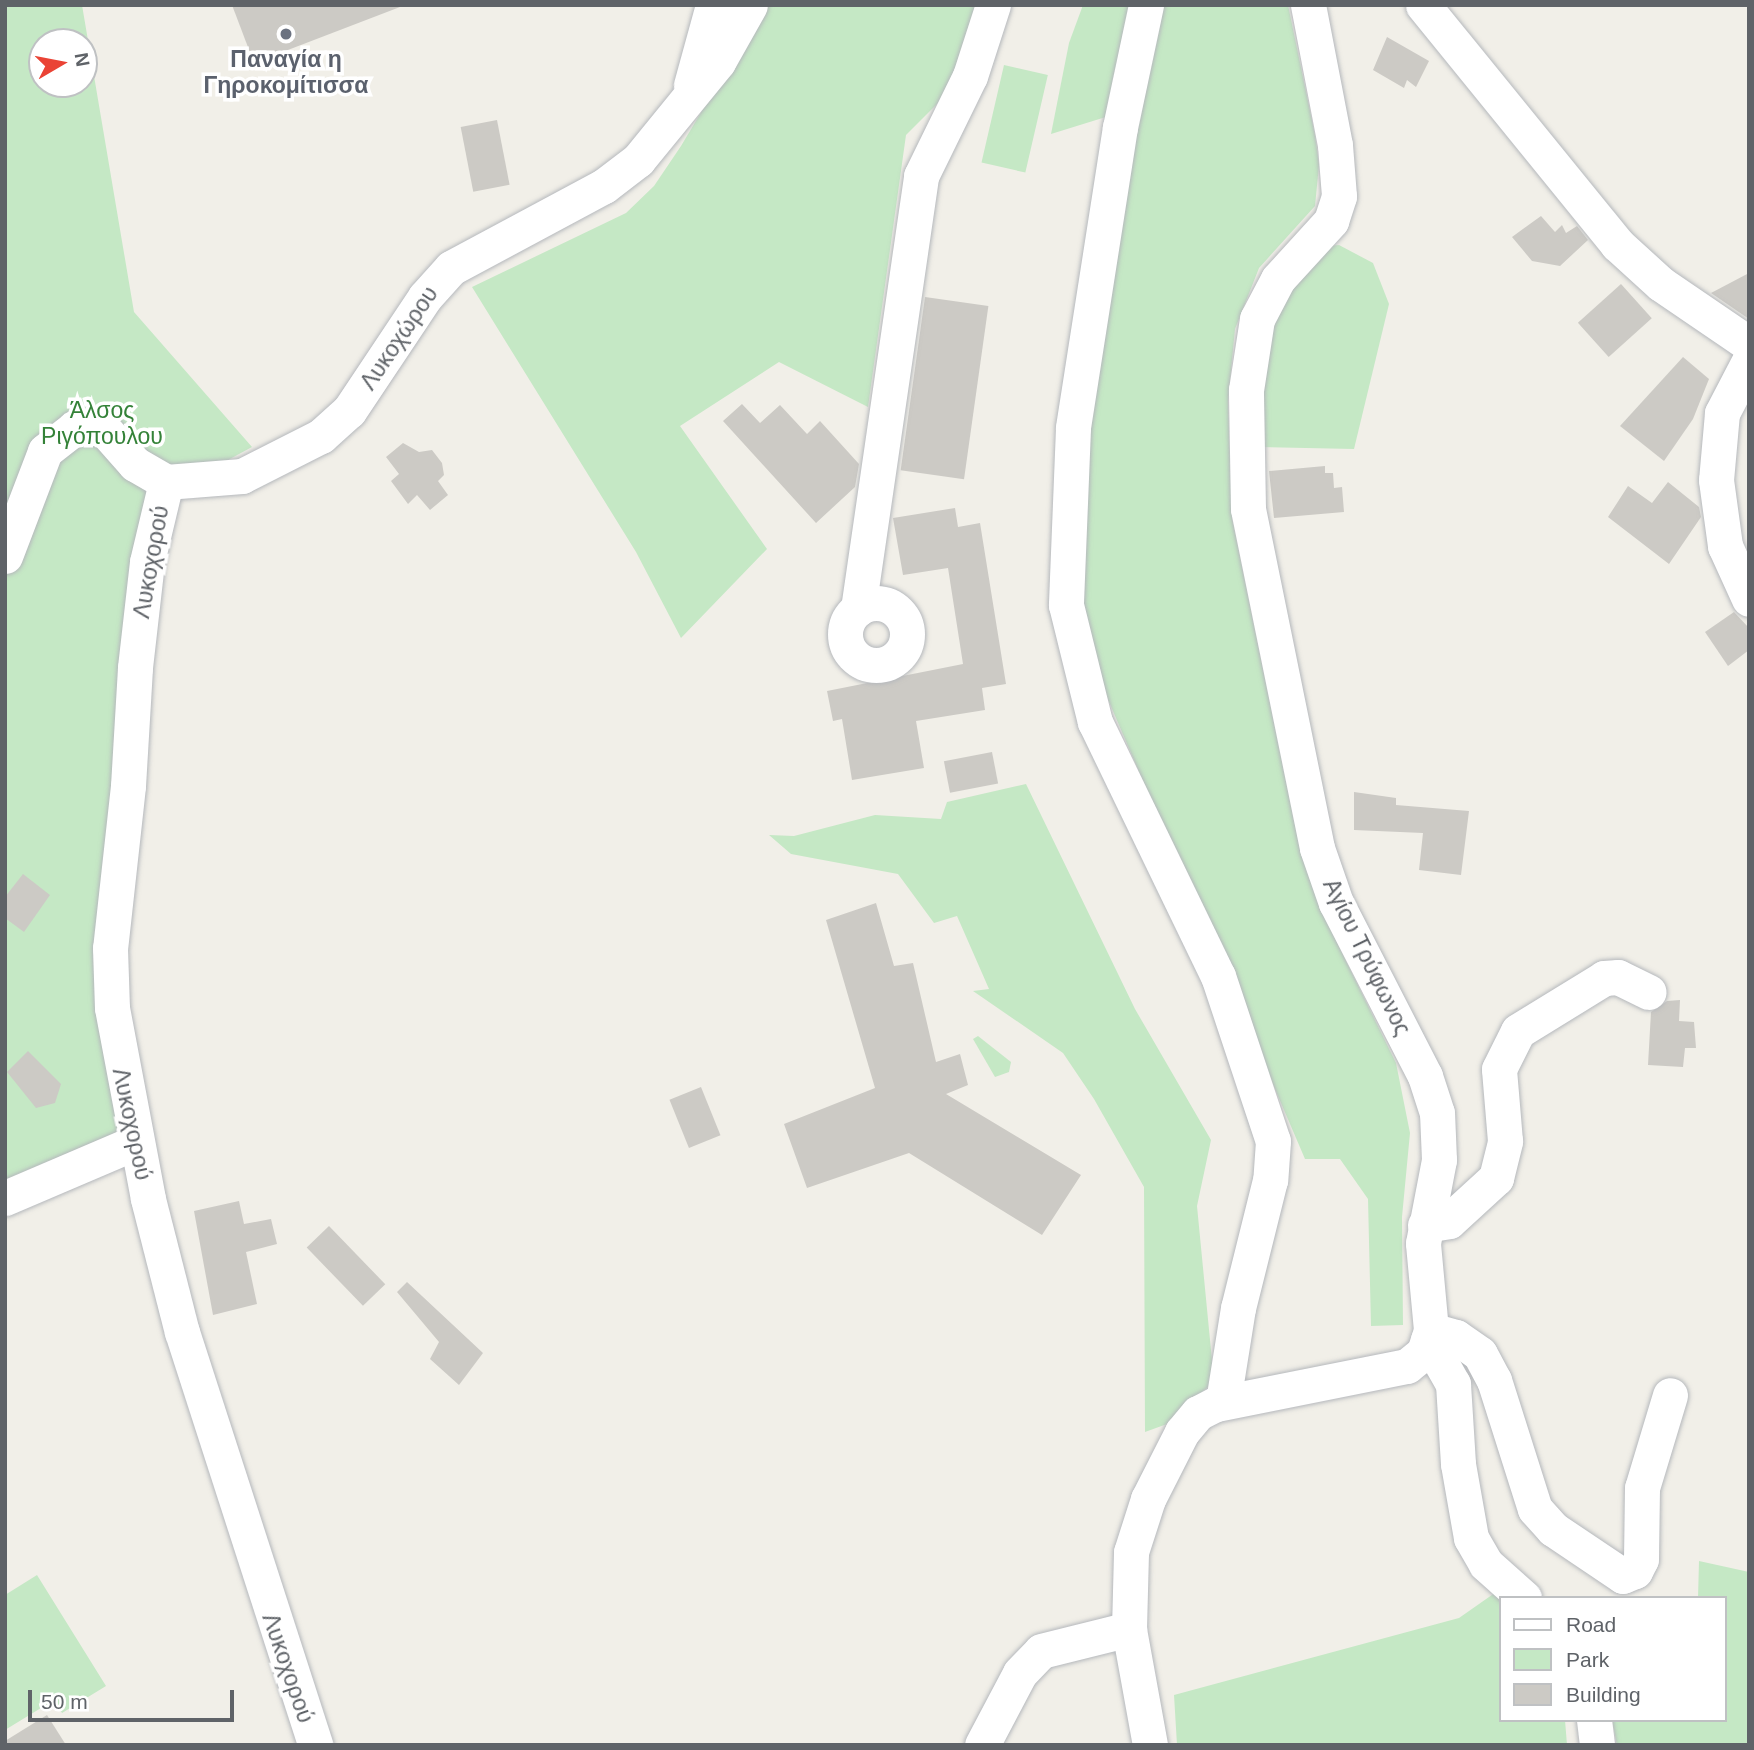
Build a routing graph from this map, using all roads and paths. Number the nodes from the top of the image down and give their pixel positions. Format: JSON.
{"nodes":[{"id":1,"x":713,"y":5,"type":"edge"},
{"id":2,"x":751,"y":5,"type":"edge"},
{"id":3,"x":993,"y":5,"type":"edge"},
{"id":4,"x":1146,"y":5,"type":"edge"},
{"id":5,"x":1308,"y":5,"type":"edge"},
{"id":6,"x":1423,"y":5,"type":"edge"},
{"id":7,"x":684,"y":105,"type":"junction"},
{"id":8,"x":1749,"y":344,"type":"edge"},
{"id":9,"x":1749,"y":361,"type":"edge"},
{"id":10,"x":166,"y":482,"type":"junction"},
{"id":11,"x":5,"y":556,"type":"edge"},
{"id":12,"x":1749,"y":599,"type":"edge"},
{"id":13,"x":858,"y":609,"type":"dead end"},
{"id":14,"x":1650,"y":992,"type":"dead end"},
{"id":15,"x":136,"y":1142,"type":"junction"},
{"id":16,"x":5,"y":1198,"type":"edge"},
{"id":17,"x":1425,"y":1224,"type":"junction"},
{"id":18,"x":1430,"y":1335,"type":"junction"},
{"id":19,"x":1670,"y":1395,"type":"dead end"},
{"id":20,"x":1223,"y":1402,"type":"junction"},
{"id":21,"x":1522,"y":1596,"type":"edge"},
{"id":22,"x":1129,"y":1629,"type":"junction"},
{"id":23,"x":1594,"y":1722,"type":"edge"},
{"id":24,"x":315,"y":1745,"type":"edge"},
{"id":25,"x":982,"y":1745,"type":"edge"},
{"id":26,"x":1150,"y":1745,"type":"edge"},
{"id":27,"x":1597,"y":1745,"type":"edge"}],
"edges":[{"from":1,"to":7,"type":"street"},
{"from":2,"to":7,"type":"street","name":"Λυκοχώρου"},
{"from":3,"to":13,"type":"street"},
{"from":4,"to":20,"type":"street"},
{"from":5,"to":17,"type":"street","name":"Αγίου Τρύφωνος"},
{"from":6,"to":8,"type":"street"},
{"from":7,"to":10,"type":"street","name":"Λυκοχώρου"},
{"from":9,"to":12,"type":"street"},
{"from":10,"to":11,"type":"street"},
{"from":10,"to":15,"type":"street","name":"Λυκοχορού"},
{"from":14,"to":17,"type":"street"},
{"from":15,"to":16,"type":"street"},
{"from":15,"to":24,"type":"street","name":"Λυκοχορού"},
{"from":17,"to":18,"type":"street","name":"Αγίου Τρύφωνος"},
{"from":18,"to":19,"type":"street"},
{"from":18,"to":20,"type":"street"},
{"from":18,"to":21,"type":"street"},
{"from":20,"to":22,"type":"street"},
{"from":22,"to":25,"type":"street"},
{"from":22,"to":26,"type":"street"},
{"from":23,"to":27,"type":"street"}]}
